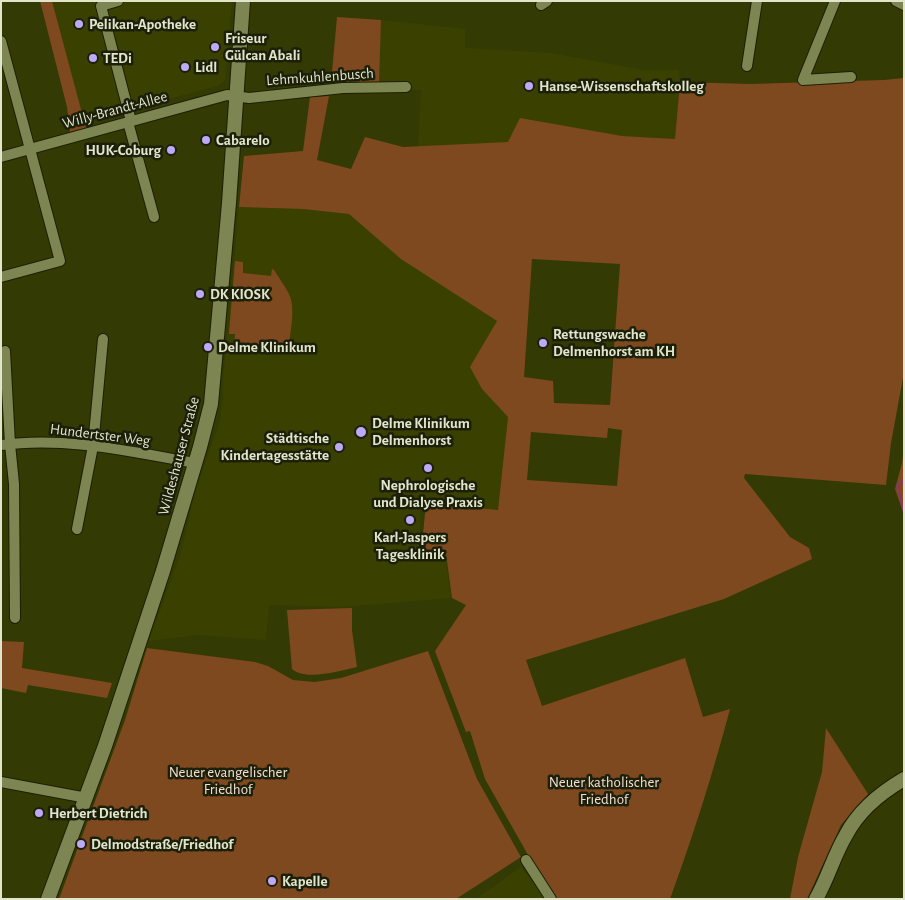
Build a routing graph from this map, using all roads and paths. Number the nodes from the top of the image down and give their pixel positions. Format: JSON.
{"nodes":[{"id":1,"x":118,"y":1,"type":"edge"},
{"id":2,"x":243,"y":1,"type":"edge"},
{"id":3,"x":757,"y":1,"type":"edge"},
{"id":4,"x":835,"y":1,"type":"edge"},
{"id":5,"x":896,"y":1,"type":"edge"},
{"id":6,"x":904,"y":5,"type":"edge"},
{"id":7,"x":1,"y":42,"type":"edge"},
{"id":8,"x":4,"y":65,"type":"edge"},
{"id":9,"x":747,"y":66,"type":"dead end"},
{"id":10,"x":851,"y":77,"type":"dead end"},
{"id":11,"x":406,"y":87,"type":"dead end"},
{"id":12,"x":236,"y":96,"type":"junction"},
{"id":13,"x":130,"y":122,"type":"junction"},
{"id":14,"x":30,"y":149,"type":"junction"},
{"id":15,"x":1,"y":156,"type":"edge"},
{"id":16,"x":154,"y":217,"type":"dead end"},
{"id":17,"x":1,"y":277,"type":"edge"},
{"id":18,"x":103,"y":339,"type":"dead end"},
{"id":19,"x":5,"y":351,"type":"dead end"},
{"id":20,"x":6,"y":444,"type":"edge"},
{"id":21,"x":93,"y":446,"type":"junction"},
{"id":22,"x":196,"y":463,"type":"junction"},
{"id":23,"x":77,"y":529,"type":"dead end"},
{"id":24,"x":15,"y":618,"type":"dead end"},
{"id":25,"x":904,"y":779,"type":"edge"},
{"id":26,"x":1,"y":782,"type":"edge"},
{"id":27,"x":87,"y":798,"type":"junction"},
{"id":28,"x":526,"y":860,"type":"dead end"},
{"id":29,"x":48,"y":899,"type":"edge"},
{"id":30,"x":552,"y":899,"type":"edge"},
{"id":31,"x":816,"y":899,"type":"edge"}],
"edges":[{"from":1,"to":13,"type":"street"},
{"from":2,"to":12,"type":"main road","name":"Wildeshauser Straße"},
{"from":3,"to":9,"type":"street"},
{"from":4,"to":10,"type":"street"},
{"from":5,"to":6,"type":"street"},
{"from":7,"to":8,"type":"street"},
{"from":8,"to":14,"type":"street"},
{"from":11,"to":12,"type":"street","name":"Lehmkuhlenbusch"},
{"from":12,"to":13,"type":"street","name":"Willy-Brandt-Allee"},
{"from":12,"to":22,"type":"main road","name":"Wildeshauser Straße"},
{"from":13,"to":14,"type":"street","name":"Willy-Brandt-Allee"},
{"from":13,"to":16,"type":"street"},
{"from":14,"to":15,"type":"street","name":"Willy-Brandt-Allee"},
{"from":14,"to":17,"type":"street"},
{"from":18,"to":21,"type":"street"},
{"from":19,"to":20,"type":"street"},
{"from":20,"to":21,"type":"street","name":"Hundertster Weg"},
{"from":20,"to":24,"type":"street"},
{"from":21,"to":22,"type":"street","name":"Hundertster Weg"},
{"from":21,"to":23,"type":"street"},
{"from":22,"to":27,"type":"main road","name":"Wildeshauser Straße"},
{"from":25,"to":31,"type":"main road"},
{"from":26,"to":27,"type":"street"},
{"from":27,"to":29,"type":"main road","name":"Wildeshauser Straße"},
{"from":28,"to":30,"type":"street"}]}
